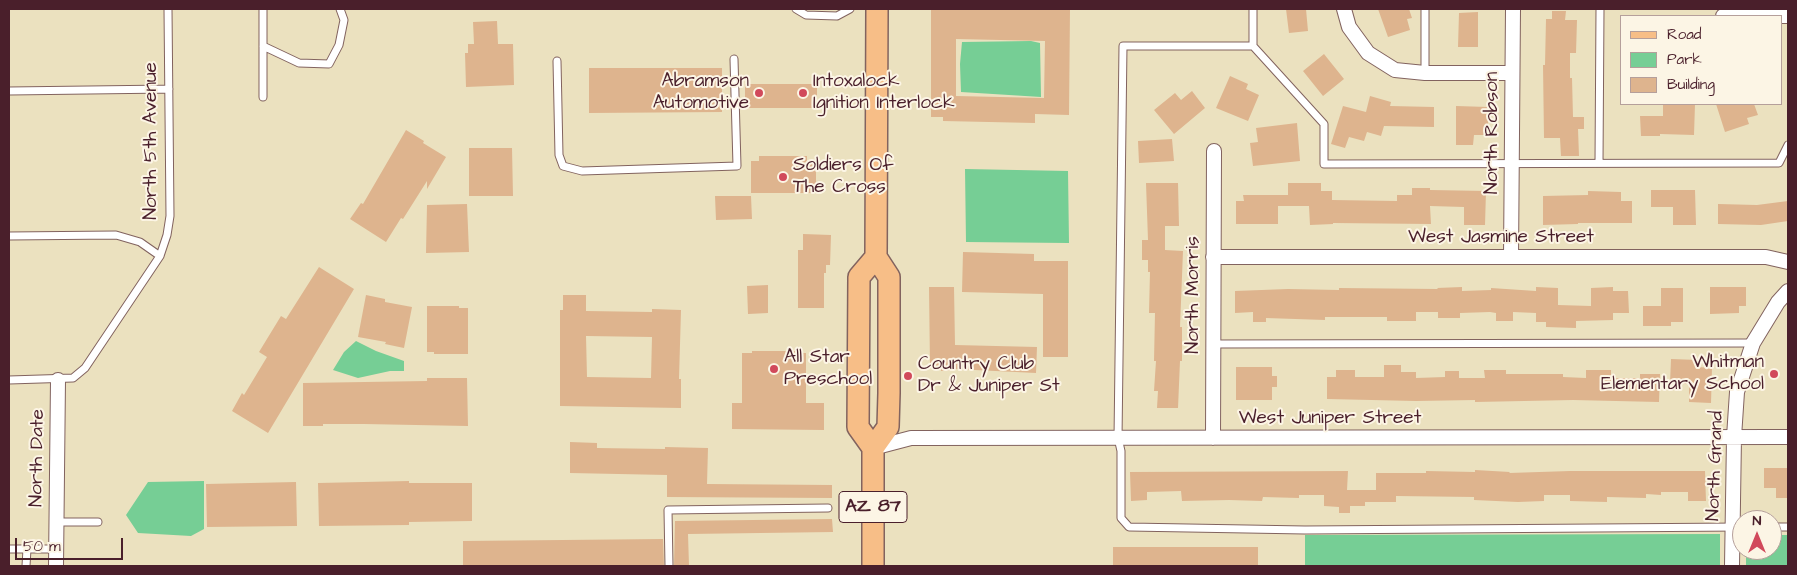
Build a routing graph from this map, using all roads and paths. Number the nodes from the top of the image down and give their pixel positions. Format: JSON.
{"nodes":[{"id":1,"x":168,"y":9,"type":"edge"},
{"id":2,"x":263,"y":9,"type":"edge"},
{"id":3,"x":340,"y":9,"type":"edge"},
{"id":4,"x":796,"y":9,"type":"edge"},
{"id":5,"x":850,"y":9,"type":"edge"},
{"id":6,"x":877,"y":9,"type":"edge"},
{"id":7,"x":1253,"y":9,"type":"edge"},
{"id":8,"x":1344,"y":9,"type":"edge"},
{"id":9,"x":1425,"y":9,"type":"edge"},
{"id":10,"x":1513,"y":9,"type":"edge"},
{"id":11,"x":1600,"y":9,"type":"edge"},
{"id":12,"x":263,"y":46,"type":"junction"},
{"id":13,"x":1253,"y":46,"type":"junction"},
{"id":14,"x":734,"y":59,"type":"dead end"},
{"id":15,"x":556,"y":61,"type":"dead end"},
{"id":16,"x":1425,"y":73,"type":"junction"},
{"id":17,"x":1512,"y":73,"type":"junction"},
{"id":18,"x":169,"y":89,"type":"junction"},
{"id":19,"x":9,"y":91,"type":"edge"},
{"id":20,"x":263,"y":97,"type":"dead end"},
{"id":21,"x":1788,"y":144,"type":"edge"},
{"id":22,"x":1214,"y":151,"type":"dead end"},
{"id":23,"x":1512,"y":163,"type":"junction"},
{"id":24,"x":1599,"y":163,"type":"junction"},
{"id":25,"x":9,"y":236,"type":"edge"},
{"id":26,"x":160,"y":256,"type":"junction"},
{"id":27,"x":876,"y":257,"type":"junction"},
{"id":28,"x":1213,"y":257,"type":"junction"},
{"id":29,"x":1512,"y":257,"type":"junction"},
{"id":30,"x":1788,"y":262,"type":"edge"},
{"id":31,"x":1788,"y":291,"type":"edge"},
{"id":32,"x":1753,"y":343,"type":"junction"},
{"id":33,"x":1213,"y":344,"type":"junction"},
{"id":34,"x":9,"y":380,"type":"edge"},
{"id":35,"x":58,"y":380,"type":"junction"},
{"id":36,"x":1734,"y":437,"type":"junction"},
{"id":37,"x":1788,"y":437,"type":"edge"},
{"id":38,"x":1118,"y":438,"type":"junction"},
{"id":39,"x":1212,"y":438,"type":"junction"},
{"id":40,"x":873,"y":448,"type":"junction"},
{"id":41,"x":828,"y":508,"type":"dead end"},
{"id":42,"x":1736,"y":510,"type":"edge"},
{"id":43,"x":56,"y":522,"type":"junction"},
{"id":44,"x":98,"y":522,"type":"dead end"},
{"id":45,"x":1732,"y":527,"type":"edge"},
{"id":46,"x":9,"y":549,"type":"edge"},
{"id":47,"x":27,"y":549,"type":"junction"},
{"id":48,"x":56,"y":550,"type":"junction"},
{"id":49,"x":26,"y":566,"type":"edge"},
{"id":50,"x":56,"y":566,"type":"edge"},
{"id":51,"x":669,"y":566,"type":"edge"},
{"id":52,"x":873,"y":566,"type":"edge"}],
"edges":[{"from":1,"to":18,"type":"lane","name":"North 5th Avenue"},
{"from":2,"to":12,"type":"lane"},
{"from":3,"to":12,"type":"lane"},
{"from":4,"to":5,"type":"lane"},
{"from":6,"to":27,"type":"main road"},
{"from":7,"to":13,"type":"lane"},
{"from":8,"to":16,"type":"street"},
{"from":9,"to":16,"type":"lane"},
{"from":10,"to":17,"type":"street","name":"North Robson"},
{"from":11,"to":24,"type":"lane"},
{"from":12,"to":20,"type":"lane"},
{"from":13,"to":23,"type":"lane"},
{"from":13,"to":38,"type":"lane"},
{"from":14,"to":15,"type":"lane"},
{"from":16,"to":17,"type":"street"},
{"from":17,"to":23,"type":"street","name":"North Robson"},
{"from":18,"to":19,"type":"lane"},
{"from":18,"to":26,"type":"lane","name":"North 5th Avenue"},
{"from":21,"to":24,"type":"lane"},
{"from":22,"to":28,"type":"street","name":"North Morris"},
{"from":23,"to":24,"type":"lane"},
{"from":23,"to":29,"type":"street","name":"North Robson"},
{"from":25,"to":26,"type":"lane"},
{"from":26,"to":35,"type":"lane","name":"North 5th Avenue"},
{"from":27,"to":40,"type":"main road"},
{"from":27,"to":40,"type":"main road"},
{"from":28,"to":29,"type":"street","name":"West Jasmine Street"},
{"from":28,"to":33,"type":"street","name":"North Morris"},
{"from":29,"to":30,"type":"street","name":"West Jasmine Street"},
{"from":31,"to":32,"type":"street","name":"North Grand"},
{"from":32,"to":33,"type":"lane"},
{"from":32,"to":36,"type":"street","name":"North Grand"},
{"from":33,"to":39,"type":"street","name":"North Morris"},
{"from":34,"to":35,"type":"lane"},
{"from":35,"to":43,"type":"street","name":"North Date"},
{"from":36,"to":37,"type":"street","name":"West Juniper Street"},
{"from":36,"to":39,"type":"street","name":"West Juniper Street"},
{"from":36,"to":42,"type":"street","name":"North Grand"},
{"from":38,"to":39,"type":"street","name":"West Juniper Street"},
{"from":38,"to":40,"type":"street","name":"West Juniper Street"},
{"from":38,"to":45,"type":"lane"},
{"from":40,"to":52,"type":"main road","number":"AZ 87"},
{"from":41,"to":51,"type":"lane"},
{"from":43,"to":44,"type":"lane"},
{"from":43,"to":48,"type":"street","name":"North Date"},
{"from":46,"to":47,"type":"lane"},
{"from":47,"to":48,"type":"lane"},
{"from":47,"to":49,"type":"lane"},
{"from":48,"to":50,"type":"street","name":"North Date"}]}
